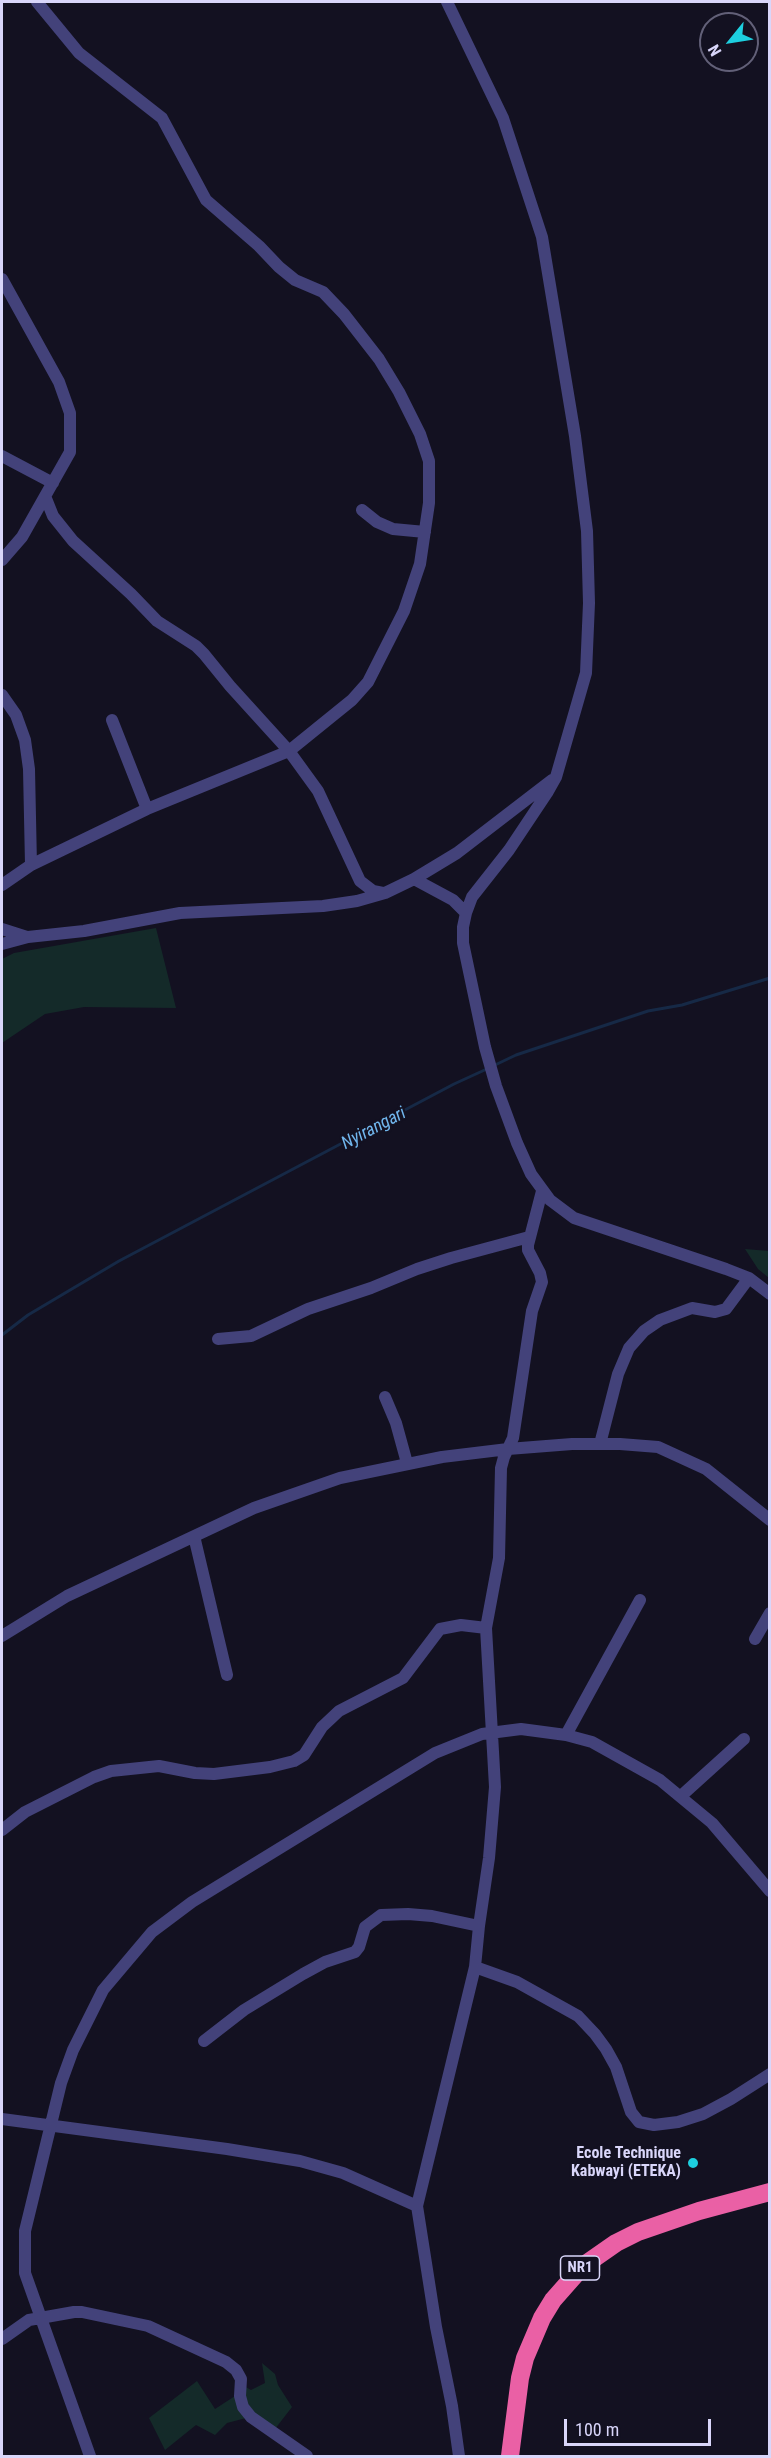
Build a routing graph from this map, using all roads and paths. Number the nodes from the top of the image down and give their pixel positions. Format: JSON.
{"nodes":[{"id":1,"x":37,"y":2,"type":"edge"},
{"id":2,"x":447,"y":2,"type":"edge"},
{"id":3,"x":2,"y":279,"type":"edge"},
{"id":4,"x":2,"y":456,"type":"edge"},
{"id":5,"x":53,"y":483,"type":"junction"},
{"id":6,"x":45,"y":496,"type":"junction"},
{"id":7,"x":362,"y":510,"type":"dead end"},
{"id":8,"x":425,"y":532,"type":"junction"},
{"id":9,"x":2,"y":560,"type":"edge"},
{"id":10,"x":2,"y":695,"type":"edge"},
{"id":11,"x":112,"y":720,"type":"dead end"},
{"id":12,"x":289,"y":751,"type":"junction"},
{"id":13,"x":556,"y":777,"type":"junction"},
{"id":14,"x":147,"y":809,"type":"junction"},
{"id":15,"x":32,"y":866,"type":"junction"},
{"id":16,"x":414,"y":879,"type":"junction"},
{"id":17,"x":2,"y":885,"type":"edge"},
{"id":18,"x":385,"y":893,"type":"junction"},
{"id":19,"x":466,"y":914,"type":"junction"},
{"id":20,"x":2,"y":929,"type":"edge"},
{"id":21,"x":28,"y":937,"type":"junction"},
{"id":22,"x":2,"y":944,"type":"edge"},
{"id":23,"x":542,"y":1191,"type":"junction"},
{"id":24,"x":529,"y":1237,"type":"junction"},
{"id":25,"x":748,"y":1278,"type":"junction"},
{"id":26,"x":770,"y":1294,"type":"edge"},
{"id":27,"x":218,"y":1339,"type":"dead end"},
{"id":28,"x":385,"y":1397,"type":"dead end"},
{"id":29,"x":600,"y":1444,"type":"junction"},
{"id":30,"x":508,"y":1449,"type":"junction"},
{"id":31,"x":407,"y":1463,"type":"junction"},
{"id":32,"x":770,"y":1520,"type":"edge"},
{"id":33,"x":194,"y":1536,"type":"junction"},
{"id":34,"x":640,"y":1600,"type":"dead end"},
{"id":35,"x":770,"y":1613,"type":"edge"},
{"id":36,"x":486,"y":1628,"type":"junction"},
{"id":37,"x":2,"y":1636,"type":"edge"},
{"id":38,"x":755,"y":1639,"type":"dead end"},
{"id":39,"x":227,"y":1675,"type":"dead end"},
{"id":40,"x":492,"y":1731,"type":"junction"},
{"id":41,"x":566,"y":1735,"type":"junction"},
{"id":42,"x":744,"y":1739,"type":"dead end"},
{"id":43,"x":681,"y":1796,"type":"junction"},
{"id":44,"x":2,"y":1830,"type":"edge"},
{"id":45,"x":770,"y":1890,"type":"edge"},
{"id":46,"x":479,"y":1926,"type":"junction"},
{"id":47,"x":475,"y":1967,"type":"junction"},
{"id":48,"x":204,"y":2040,"type":"dead end"},
{"id":49,"x":770,"y":2074,"type":"edge"},
{"id":50,"x":2,"y":2119,"type":"edge"},
{"id":51,"x":50,"y":2125,"type":"junction"},
{"id":52,"x":770,"y":2192,"type":"edge"},
{"id":53,"x":417,"y":2206,"type":"junction"},
{"id":54,"x":40,"y":2317,"type":"junction"},
{"id":55,"x":2,"y":2339,"type":"edge"},
{"id":56,"x":90,"y":2457,"type":"edge"},
{"id":57,"x":307,"y":2457,"type":"edge"},
{"id":58,"x":459,"y":2457,"type":"edge"},
{"id":59,"x":510,"y":2457,"type":"edge"}],
"edges":[{"from":1,"to":8,"type":"street"},
{"from":2,"to":13,"type":"street"},
{"from":3,"to":5,"type":"street"},
{"from":4,"to":5,"type":"street"},
{"from":5,"to":6,"type":"street"},
{"from":6,"to":9,"type":"street"},
{"from":6,"to":12,"type":"street"},
{"from":7,"to":8,"type":"street"},
{"from":8,"to":12,"type":"street"},
{"from":10,"to":15,"type":"street"},
{"from":11,"to":14,"type":"street"},
{"from":12,"to":14,"type":"street"},
{"from":12,"to":18,"type":"street"},
{"from":13,"to":16,"type":"street"},
{"from":13,"to":19,"type":"street"},
{"from":14,"to":15,"type":"street"},
{"from":15,"to":17,"type":"street"},
{"from":16,"to":18,"type":"street"},
{"from":16,"to":19,"type":"street"},
{"from":18,"to":21,"type":"street"},
{"from":19,"to":23,"type":"street"},
{"from":20,"to":21,"type":"street"},
{"from":21,"to":22,"type":"street"},
{"from":23,"to":24,"type":"street"},
{"from":23,"to":25,"type":"street"},
{"from":24,"to":27,"type":"street"},
{"from":24,"to":30,"type":"street"},
{"from":25,"to":26,"type":"street"},
{"from":25,"to":29,"type":"street"},
{"from":28,"to":31,"type":"street"},
{"from":29,"to":30,"type":"street"},
{"from":29,"to":32,"type":"street"},
{"from":30,"to":31,"type":"street"},
{"from":30,"to":36,"type":"street"},
{"from":31,"to":33,"type":"street"},
{"from":33,"to":37,"type":"street"},
{"from":33,"to":39,"type":"street"},
{"from":34,"to":41,"type":"street"},
{"from":35,"to":38,"type":"street"},
{"from":36,"to":40,"type":"street"},
{"from":36,"to":44,"type":"street"},
{"from":40,"to":41,"type":"street"},
{"from":40,"to":46,"type":"street"},
{"from":40,"to":51,"type":"street"},
{"from":41,"to":43,"type":"street"},
{"from":42,"to":43,"type":"street"},
{"from":43,"to":45,"type":"street"},
{"from":46,"to":47,"type":"street"},
{"from":46,"to":48,"type":"street"},
{"from":47,"to":49,"type":"street"},
{"from":47,"to":53,"type":"street"},
{"from":50,"to":51,"type":"street"},
{"from":51,"to":53,"type":"street"},
{"from":51,"to":54,"type":"street"},
{"from":52,"to":59,"type":"highway","number":"NR1"},
{"from":53,"to":58,"type":"street"},
{"from":54,"to":55,"type":"street"},
{"from":54,"to":56,"type":"street"},
{"from":54,"to":57,"type":"street"}]}
